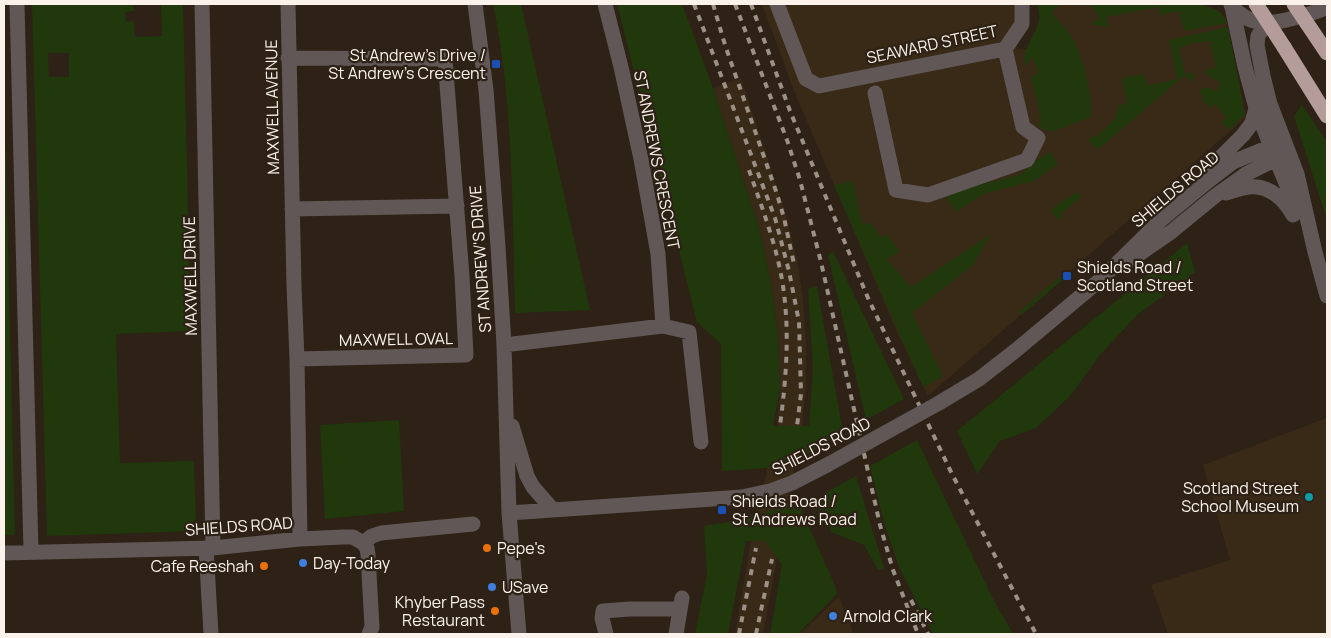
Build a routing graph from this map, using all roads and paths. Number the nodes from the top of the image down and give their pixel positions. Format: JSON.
{"nodes":[{"id":1,"x":17,"y":4,"type":"edge"},
{"id":2,"x":202,"y":4,"type":"edge"},
{"id":3,"x":288,"y":4,"type":"edge"},
{"id":4,"x":475,"y":4,"type":"edge"},
{"id":5,"x":605,"y":4,"type":"edge"},
{"id":6,"x":777,"y":4,"type":"edge"},
{"id":7,"x":1022,"y":4,"type":"edge"},
{"id":8,"x":1256,"y":4,"type":"edge"},
{"id":9,"x":1294,"y":4,"type":"edge"},
{"id":10,"x":1231,"y":5,"type":"edge"},
{"id":11,"x":1327,"y":7,"type":"edge"},
{"id":12,"x":1266,"y":23,"type":"junction"},
{"id":13,"x":1284,"y":47,"type":"junction"},
{"id":14,"x":1005,"y":49,"type":"junction"},
{"id":15,"x":1327,"y":54,"type":"edge"},
{"id":16,"x":288,"y":58,"type":"junction"},
{"id":17,"x":874,"y":93,"type":"dead end"},
{"id":18,"x":1327,"y":107,"type":"edge"},
{"id":19,"x":1256,"y":108,"type":"junction"},
{"id":20,"x":1327,"y":116,"type":"edge"},
{"id":21,"x":1280,"y":150,"type":"junction"},
{"id":22,"x":1193,"y":192,"type":"junction"},
{"id":23,"x":1215,"y":196,"type":"junction"},
{"id":24,"x":457,"y":206,"type":"junction"},
{"id":25,"x":292,"y":209,"type":"junction"},
{"id":26,"x":1315,"y":252,"type":"junction"},
{"id":27,"x":1100,"y":280,"type":"junction"},
{"id":28,"x":1327,"y":296,"type":"edge"},
{"id":29,"x":663,"y":326,"type":"junction"},
{"id":30,"x":504,"y":345,"type":"junction"},
{"id":31,"x":297,"y":360,"type":"junction"},
{"id":32,"x":506,"y":398,"type":"junction"},
{"id":33,"x":701,"y":442,"type":"dead end"},
{"id":34,"x":553,"y":510,"type":"junction"},
{"id":35,"x":509,"y":512,"type":"junction"},
{"id":36,"x":473,"y":524,"type":"dead end"},
{"id":37,"x":300,"y":539,"type":"junction"},
{"id":38,"x":363,"y":543,"type":"junction"},
{"id":39,"x":209,"y":548,"type":"junction"},
{"id":40,"x":31,"y":552,"type":"junction"},
{"id":41,"x":4,"y":553,"type":"edge"},
{"id":42,"x":211,"y":634,"type":"edge"},
{"id":43,"x":369,"y":634,"type":"edge"},
{"id":44,"x":518,"y":634,"type":"edge"},
{"id":45,"x":606,"y":634,"type":"edge"},
{"id":46,"x":676,"y":634,"type":"edge"}],
"edges":[{"from":1,"to":40,"type":"street"},
{"from":2,"to":39,"type":"street","name":"MAXWELL DRIVE"},
{"from":3,"to":16,"type":"street","name":"MAXWELL AVENUE"},
{"from":4,"to":30,"type":"street","name":"ST ANDREW'S DRIVE"},
{"from":5,"to":29,"type":"street","name":"ST ANDREWS CRESCENT"},
{"from":6,"to":14,"type":"street","name":"SEAWARD STREET"},
{"from":7,"to":14,"type":"street","name":"SEAWARD STREET"},
{"from":8,"to":13,"type":"highway","bridge":true},
{"from":9,"to":15,"type":"highway","bridge":true},
{"from":10,"to":12,"type":"street"},
{"from":10,"to":19,"type":"street"},
{"from":11,"to":12,"type":"street"},
{"from":12,"to":21,"type":"street"},
{"from":13,"to":18,"type":"highway"},
{"from":13,"to":20,"type":"highway"},
{"from":14,"to":17,"type":"street"},
{"from":16,"to":24,"type":"street"},
{"from":16,"to":25,"type":"street","name":"MAXWELL AVENUE"},
{"from":19,"to":21,"type":"street"},
{"from":19,"to":22,"type":"street"},
{"from":21,"to":22,"type":"street","name":"SHIELDS ROAD"},
{"from":21,"to":23,"type":"street","name":"SHIELDS ROAD"},
{"from":21,"to":26,"type":"street"},
{"from":22,"to":27,"type":"street","name":"SHIELDS ROAD"},
{"from":23,"to":26,"type":"street"},
{"from":23,"to":27,"type":"street","name":"SHIELDS ROAD"},
{"from":24,"to":25,"type":"street"},
{"from":24,"to":31,"type":"street","name":"MAXWELL OVAL"},
{"from":25,"to":31,"type":"street","name":"MAXWELL AVENUE"},
{"from":26,"to":28,"type":"street"},
{"from":27,"to":34,"type":"street","name":"SHIELDS ROAD","bridge":true},
{"from":29,"to":30,"type":"street"},
{"from":29,"to":33,"type":"street"},
{"from":30,"to":32,"type":"street","name":"ST ANDREW'S DRIVE"},
{"from":31,"to":37,"type":"street","name":"MAXWELL AVENUE"},
{"from":32,"to":34,"type":"street"},
{"from":32,"to":35,"type":"street","name":"ST ANDREW'S DRIVE"},
{"from":34,"to":35,"type":"street","name":"SHIELDS ROAD"},
{"from":35,"to":44,"type":"street","name":"ST ANDREW'S DRIVE"},
{"from":36,"to":38,"type":"street"},
{"from":37,"to":38,"type":"street","name":"SHIELDS ROAD"},
{"from":37,"to":39,"type":"street","name":"SHIELDS ROAD"},
{"from":38,"to":43,"type":"street"},
{"from":39,"to":40,"type":"street","name":"SHIELDS ROAD"},
{"from":39,"to":42,"type":"street","name":"MAXWELL DRIVE"},
{"from":40,"to":41,"type":"street","name":"SHIELDS ROAD"},
{"from":45,"to":46,"type":"street"}]}
